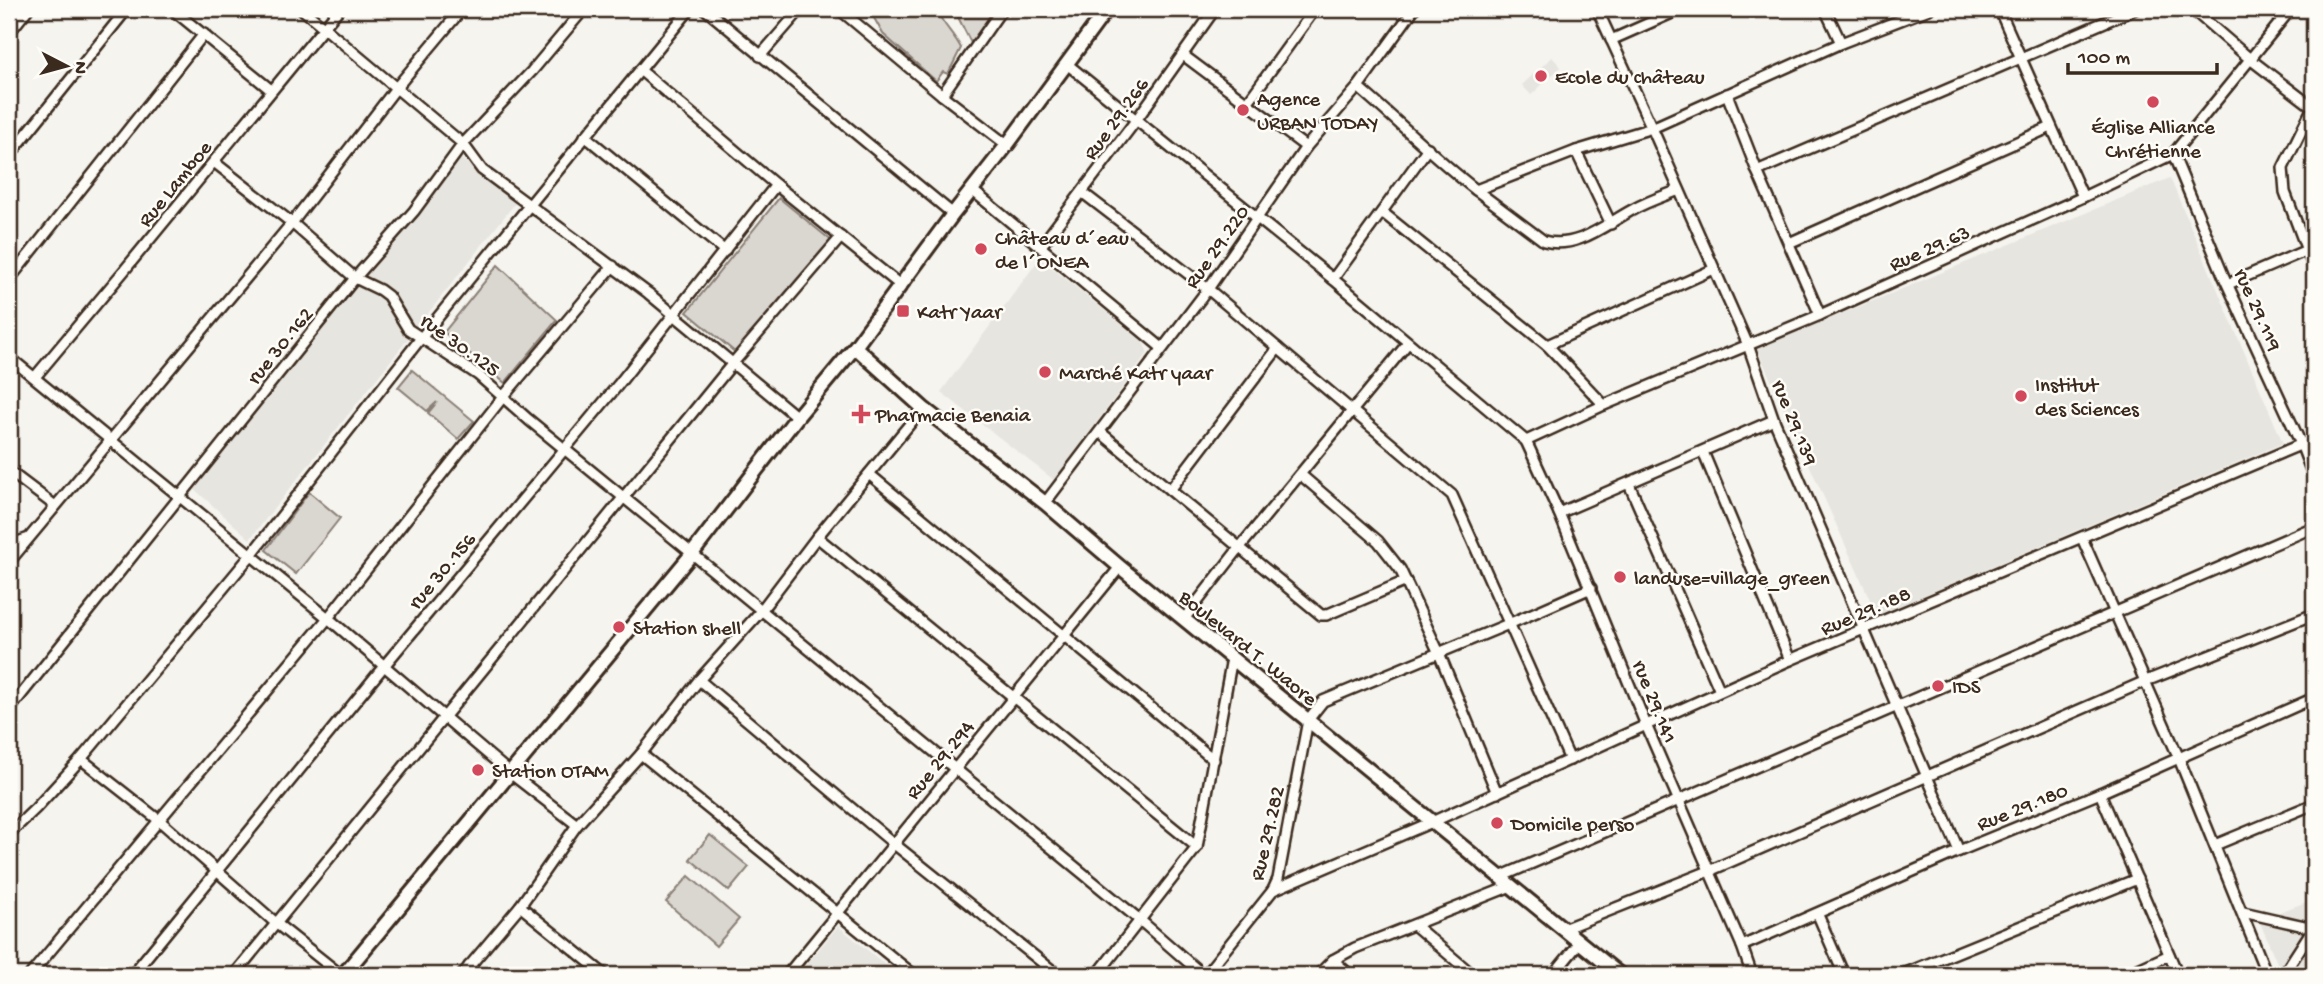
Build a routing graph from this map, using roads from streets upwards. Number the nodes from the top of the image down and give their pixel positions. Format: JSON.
{"nodes":[{"id":1,"x":28,"y":9,"type":"edge"},
{"id":2,"x":127,"y":9,"type":"edge"},
{"id":3,"x":172,"y":9,"type":"edge"},
{"id":4,"x":302,"y":9,"type":"edge"},
{"id":5,"x":339,"y":9,"type":"edge"},
{"id":6,"x":462,"y":9,"type":"edge"},
{"id":7,"x":584,"y":9,"type":"edge"},
{"id":8,"x":690,"y":9,"type":"edge"},
{"id":9,"x":705,"y":9,"type":"edge"},
{"id":10,"x":801,"y":9,"type":"edge"},
{"id":11,"x":839,"y":9,"type":"edge"},
{"id":12,"x":1002,"y":9,"type":"edge"},
{"id":13,"x":1107,"y":9,"type":"edge"},
{"id":14,"x":1215,"y":9,"type":"edge"},
{"id":15,"x":1315,"y":9,"type":"edge"},
{"id":16,"x":1414,"y":9,"type":"edge"},
{"id":17,"x":1597,"y":9,"type":"edge"},
{"id":18,"x":1681,"y":9,"type":"edge"},
{"id":19,"x":1825,"y":9,"type":"edge"},
{"id":20,"x":1929,"y":9,"type":"edge"},
{"id":21,"x":1999,"y":9,"type":"edge"},
{"id":22,"x":2134,"y":9,"type":"edge"},
{"id":23,"x":2192,"y":9,"type":"edge"},
{"id":24,"x":2291,"y":9,"type":"edge"},
{"id":25,"x":324,"y":27,"type":"junction"},
{"id":26,"x":9,"y":33,"type":"edge"},
{"id":27,"x":204,"y":34,"type":"junction"},
{"id":28,"x":1611,"y":40,"type":"junction"},
{"id":29,"x":1841,"y":43,"type":"junction"},
{"id":30,"x":1183,"y":55,"type":"junction"},
{"id":31,"x":760,"y":56,"type":"junction"},
{"id":32,"x":2250,"y":58,"type":"junction"},
{"id":33,"x":2021,"y":59,"type":"junction"},
{"id":34,"x":1067,"y":64,"type":"junction"},
{"id":35,"x":640,"y":70,"type":"junction"},
{"id":36,"x":1358,"y":87,"type":"junction"},
{"id":37,"x":396,"y":88,"type":"junction"},
{"id":38,"x":271,"y":90,"type":"junction"},
{"id":39,"x":1727,"y":94,"type":"junction"},
{"id":40,"x":942,"y":96,"type":"junction"},
{"id":41,"x":1247,"y":103,"type":"junction"},
{"id":42,"x":2314,"y":108,"type":"edge"},
{"id":43,"x":1137,"y":119,"type":"junction"},
{"id":44,"x":2051,"y":127,"type":"junction"},
{"id":45,"x":1652,"y":128,"type":"junction"},
{"id":46,"x":585,"y":136,"type":"junction"},
{"id":47,"x":9,"y":138,"type":"edge"},
{"id":48,"x":463,"y":144,"type":"junction"},
{"id":49,"x":1007,"y":145,"type":"junction"},
{"id":50,"x":18,"y":146,"type":"junction"},
{"id":51,"x":1306,"y":147,"type":"junction"},
{"id":52,"x":1428,"y":148,"type":"junction"},
{"id":53,"x":1576,"y":151,"type":"junction"},
{"id":54,"x":2173,"y":154,"type":"junction"},
{"id":55,"x":9,"y":156,"type":"edge"},
{"id":56,"x":214,"y":162,"type":"junction"},
{"id":57,"x":1757,"y":171,"type":"junction"},
{"id":58,"x":776,"y":186,"type":"junction"},
{"id":59,"x":972,"y":190,"type":"junction"},
{"id":60,"x":1679,"y":190,"type":"junction"},
{"id":61,"x":1476,"y":191,"type":"junction"},
{"id":62,"x":1083,"y":193,"type":"junction"},
{"id":63,"x":2083,"y":197,"type":"junction"},
{"id":64,"x":530,"y":205,"type":"junction"},
{"id":65,"x":1382,"y":212,"type":"junction"},
{"id":66,"x":953,"y":214,"type":"junction"},
{"id":67,"x":1256,"y":218,"type":"junction"},
{"id":68,"x":292,"y":223,"type":"junction"},
{"id":69,"x":1611,"y":224,"type":"junction"},
{"id":70,"x":841,"y":237,"type":"junction"},
{"id":71,"x":1789,"y":243,"type":"junction"},
{"id":72,"x":1041,"y":246,"type":"junction"},
{"id":73,"x":2310,"y":249,"type":"edge"},
{"id":74,"x":725,"y":251,"type":"junction"},
{"id":75,"x":613,"y":266,"type":"junction"},
{"id":76,"x":1714,"y":269,"type":"junction"},
{"id":77,"x":2314,"y":269,"type":"edge"},
{"id":78,"x":355,"y":278,"type":"junction"},
{"id":79,"x":9,"y":279,"type":"edge"},
{"id":80,"x":1332,"y":279,"type":"junction"},
{"id":81,"x":2228,"y":284,"type":"junction"},
{"id":82,"x":900,"y":285,"type":"junction"},
{"id":83,"x":1208,"y":289,"type":"junction"},
{"id":84,"x":674,"y":315,"type":"junction"},
{"id":85,"x":1820,"y":315,"type":"junction"},
{"id":86,"x":421,"y":338,"type":"junction"},
{"id":87,"x":1408,"y":343,"type":"junction"},
{"id":88,"x":1546,"y":345,"type":"junction"},
{"id":89,"x":1748,"y":345,"type":"junction"},
{"id":90,"x":855,"y":347,"type":"junction"},
{"id":91,"x":1162,"y":348,"type":"junction"},
{"id":92,"x":1278,"y":348,"type":"junction"},
{"id":93,"x":9,"y":356,"type":"edge"},
{"id":94,"x":733,"y":363,"type":"junction"},
{"id":95,"x":34,"y":377,"type":"junction"},
{"id":96,"x":503,"y":397,"type":"junction"},
{"id":97,"x":1604,"y":405,"type":"junction"},
{"id":98,"x":923,"y":408,"type":"junction"},
{"id":99,"x":1354,"y":410,"type":"junction"},
{"id":100,"x":797,"y":417,"type":"junction"},
{"id":101,"x":1774,"y":420,"type":"junction"},
{"id":102,"x":1100,"y":432,"type":"junction"},
{"id":103,"x":2314,"y":439,"type":"edge"},
{"id":104,"x":111,"y":441,"type":"junction"},
{"id":105,"x":1526,"y":441,"type":"junction"},
{"id":106,"x":2301,"y":444,"type":"junction"},
{"id":107,"x":565,"y":449,"type":"junction"},
{"id":108,"x":1703,"y":452,"type":"junction"},
{"id":109,"x":9,"y":471,"type":"edge"},
{"id":110,"x":869,"y":474,"type":"junction"},
{"id":111,"x":1301,"y":475,"type":"junction"},
{"id":112,"x":2314,"y":478,"type":"edge"},
{"id":113,"x":1629,"y":484,"type":"junction"},
{"id":114,"x":1170,"y":491,"type":"junction"},
{"id":115,"x":179,"y":497,"type":"junction"},
{"id":116,"x":625,"y":498,"type":"junction"},
{"id":117,"x":1045,"y":503,"type":"junction"},
{"id":118,"x":54,"y":505,"type":"junction"},
{"id":119,"x":1559,"y":513,"type":"junction"},
{"id":120,"x":2314,"y":527,"type":"edge"},
{"id":121,"x":817,"y":537,"type":"junction"},
{"id":122,"x":28,"y":538,"type":"junction"},
{"id":123,"x":2082,"y":538,"type":"junction"},
{"id":124,"x":9,"y":545,"type":"edge"},
{"id":125,"x":1240,"y":547,"type":"junction"},
{"id":126,"x":251,"y":555,"type":"junction"},
{"id":127,"x":691,"y":555,"type":"junction"},
{"id":128,"x":9,"y":562,"type":"edge"},
{"id":129,"x":1120,"y":567,"type":"junction"},
{"id":130,"x":1406,"y":581,"type":"junction"},
{"id":131,"x":1591,"y":588,"type":"junction"},
{"id":132,"x":760,"y":611,"type":"junction"},
{"id":133,"x":2115,"y":613,"type":"junction"},
{"id":134,"x":2314,"y":614,"type":"edge"},
{"id":135,"x":328,"y":618,"type":"junction"},
{"id":136,"x":1184,"y":619,"type":"junction"},
{"id":137,"x":1511,"y":623,"type":"junction"},
{"id":138,"x":1865,"y":630,"type":"junction"},
{"id":139,"x":1064,"y":637,"type":"junction"},
{"id":140,"x":1439,"y":653,"type":"junction"},
{"id":141,"x":1232,"y":658,"type":"junction"},
{"id":142,"x":1790,"y":660,"type":"junction"},
{"id":143,"x":384,"y":666,"type":"junction"},
{"id":144,"x":699,"y":681,"type":"junction"},
{"id":145,"x":2146,"y":681,"type":"junction"},
{"id":146,"x":1720,"y":691,"type":"junction"},
{"id":147,"x":1013,"y":698,"type":"junction"},
{"id":148,"x":2314,"y":698,"type":"edge"},
{"id":149,"x":1898,"y":705,"type":"junction"},
{"id":150,"x":9,"y":710,"type":"edge"},
{"id":151,"x":444,"y":716,"type":"junction"},
{"id":152,"x":1308,"y":719,"type":"junction"},
{"id":153,"x":1646,"y":726,"type":"junction"},
{"id":154,"x":640,"y":754,"type":"junction"},
{"id":155,"x":2178,"y":757,"type":"junction"},
{"id":156,"x":81,"y":759,"type":"junction"},
{"id":157,"x":1214,"y":760,"type":"junction"},
{"id":158,"x":1570,"y":760,"type":"junction"},
{"id":159,"x":953,"y":769,"type":"junction"},
{"id":160,"x":510,"y":773,"type":"junction"},
{"id":161,"x":1928,"y":777,"type":"junction"},
{"id":162,"x":1497,"y":793,"type":"junction"},
{"id":163,"x":2100,"y":793,"type":"junction"},
{"id":164,"x":1678,"y":800,"type":"junction"},
{"id":165,"x":2314,"y":804,"type":"edge"},
{"id":166,"x":160,"y":821,"type":"junction"},
{"id":167,"x":1433,"y":822,"type":"junction"},
{"id":168,"x":577,"y":825,"type":"junction"},
{"id":169,"x":9,"y":834,"type":"edge"},
{"id":170,"x":893,"y":842,"type":"junction"},
{"id":171,"x":2215,"y":845,"type":"junction"},
{"id":172,"x":1197,"y":847,"type":"junction"},
{"id":173,"x":1959,"y":851,"type":"junction"},
{"id":174,"x":1709,"y":870,"type":"junction"},
{"id":175,"x":218,"y":872,"type":"junction"},
{"id":176,"x":1500,"y":877,"type":"junction"},
{"id":177,"x":2137,"y":879,"type":"junction"},
{"id":178,"x":1511,"y":886,"type":"junction"},
{"id":179,"x":1273,"y":890,"type":"junction"},
{"id":180,"x":520,"y":906,"type":"junction"},
{"id":181,"x":838,"y":912,"type":"junction"},
{"id":182,"x":2243,"y":912,"type":"junction"},
{"id":183,"x":1818,"y":915,"type":"junction"},
{"id":184,"x":1141,"y":921,"type":"junction"},
{"id":185,"x":277,"y":924,"type":"junction"},
{"id":186,"x":1414,"y":925,"type":"junction"},
{"id":187,"x":2314,"y":927,"type":"edge"},
{"id":188,"x":1563,"y":929,"type":"junction"},
{"id":189,"x":1580,"y":942,"type":"junction"},
{"id":190,"x":1742,"y":946,"type":"junction"},
{"id":191,"x":2169,"y":955,"type":"junction"},
{"id":192,"x":1334,"y":960,"type":"junction"},
{"id":193,"x":469,"y":966,"type":"junction"},
{"id":194,"x":30,"y":975,"type":"edge"},
{"id":195,"x":132,"y":975,"type":"edge"},
{"id":196,"x":234,"y":975,"type":"edge"},
{"id":197,"x":342,"y":975,"type":"edge"},
{"id":198,"x":462,"y":975,"type":"edge"},
{"id":199,"x":480,"y":975,"type":"edge"},
{"id":200,"x":605,"y":975,"type":"edge"},
{"id":201,"x":787,"y":975,"type":"edge"},
{"id":202,"x":914,"y":975,"type":"edge"},
{"id":203,"x":1058,"y":975,"type":"edge"},
{"id":204,"x":1097,"y":975,"type":"edge"},
{"id":205,"x":1204,"y":975,"type":"edge"},
{"id":206,"x":1318,"y":975,"type":"edge"},
{"id":207,"x":1350,"y":975,"type":"edge"},
{"id":208,"x":1473,"y":975,"type":"edge"},
{"id":209,"x":1553,"y":975,"type":"edge"},
{"id":210,"x":1620,"y":975,"type":"edge"},
{"id":211,"x":1752,"y":975,"type":"edge"},
{"id":212,"x":1844,"y":975,"type":"edge"},
{"id":213,"x":1901,"y":975,"type":"edge"},
{"id":214,"x":2125,"y":975,"type":"edge"},
{"id":215,"x":2178,"y":975,"type":"edge"},
{"id":216,"x":2267,"y":975,"type":"edge"},
{"id":217,"x":2283,"y":975,"type":"edge"}],
"edges":[{"from":1,"to":26,"type":"street"},
{"from":2,"to":50,"type":"street"},
{"from":3,"to":27,"type":"street"},
{"from":4,"to":25,"type":"street"},
{"from":5,"to":25,"type":"street","name":"Rue Lamboe"},
{"from":6,"to":37,"type":"street"},
{"from":7,"to":48,"type":"street","name":"rue 30.162"},
{"from":8,"to":35,"type":"street"},
{"from":9,"to":31,"type":"street"},
{"from":10,"to":31,"type":"street"},
{"from":11,"to":40,"type":"street"},
{"from":12,"to":40,"type":"street"},
{"from":13,"to":34,"type":"street"},
{"from":14,"to":30,"type":"street","name":"Rue 29.266"},
{"from":15,"to":41,"type":"street"},
{"from":16,"to":36,"type":"street","name":"Rue 29.220"},
{"from":17,"to":28,"type":"street","name":"rue 29.139"},
{"from":18,"to":28,"type":"street"},
{"from":19,"to":29,"type":"street"},
{"from":20,"to":29,"type":"street"},
{"from":21,"to":33,"type":"street"},
{"from":22,"to":33,"type":"street"},
{"from":23,"to":32,"type":"street"},
{"from":24,"to":32,"type":"street","name":"Rue 29.63"},
{"from":25,"to":37,"type":"street"},
{"from":25,"to":38,"type":"street","name":"Rue Lamboe"},
{"from":27,"to":38,"type":"street"},
{"from":27,"to":79,"type":"street"},
{"from":28,"to":45,"type":"street","name":"rue 29.139"},
{"from":29,"to":39,"type":"street"},
{"from":30,"to":41,"type":"street"},
{"from":30,"to":43,"type":"street","name":"Rue 29.266"},
{"from":31,"to":66,"type":"street"},
{"from":32,"to":42,"type":"street"},
{"from":32,"to":54,"type":"street","name":"Rue 29.63"},
{"from":33,"to":44,"type":"street"},
{"from":33,"to":57,"type":"street"},
{"from":34,"to":43,"type":"street"},
{"from":34,"to":49,"type":"street"},
{"from":35,"to":46,"type":"street"},
{"from":35,"to":58,"type":"street"},
{"from":36,"to":51,"type":"street","name":"Rue 29.220"},
{"from":36,"to":52,"type":"street"},
{"from":37,"to":48,"type":"street"},
{"from":37,"to":68,"type":"street"},
{"from":38,"to":56,"type":"street","name":"Rue Lamboe"},
{"from":39,"to":45,"type":"street"},
{"from":39,"to":57,"type":"street"},
{"from":40,"to":49,"type":"street"},
{"from":41,"to":51,"type":"street"},
{"from":42,"to":73,"type":"street"},
{"from":43,"to":62,"type":"street","name":"Rue 29.266"},
{"from":43,"to":67,"type":"street"},
{"from":44,"to":63,"type":"street"},
{"from":44,"to":71,"type":"street"},
{"from":45,"to":53,"type":"street"},
{"from":45,"to":60,"type":"street","name":"rue 29.139"},
{"from":46,"to":64,"type":"street"},
{"from":46,"to":74,"type":"street"},
{"from":47,"to":50,"type":"street"},
{"from":48,"to":64,"type":"street"},
{"from":48,"to":78,"type":"street","name":"rue 30.162"},
{"from":49,"to":59,"type":"street"},
{"from":50,"to":55,"type":"street"},
{"from":51,"to":67,"type":"street","name":"Rue 29.220"},
{"from":52,"to":61,"type":"street"},
{"from":52,"to":65,"type":"street"},
{"from":53,"to":61,"type":"street"},
{"from":53,"to":69,"type":"street"},
{"from":54,"to":63,"type":"street","name":"Rue 29.63"},
{"from":54,"to":81,"type":"street","name":"rue 29.119"},
{"from":56,"to":68,"type":"street","name":"rue 30.125"},
{"from":56,"to":95,"type":"street","name":"Rue Lamboe"},
{"from":57,"to":71,"type":"street"},
{"from":58,"to":70,"type":"street"},
{"from":58,"to":74,"type":"street","name":"rue 30.156"},
{"from":59,"to":66,"type":"street"},
{"from":59,"to":72,"type":"street"},
{"from":60,"to":69,"type":"street"},
{"from":60,"to":76,"type":"street","name":"rue 29.139"},
{"from":61,"to":69,"type":"street"},
{"from":62,"to":72,"type":"street","name":"Rue 29.266"},
{"from":62,"to":83,"type":"street"},
{"from":63,"to":85,"type":"street","name":"Rue 29.63"},
{"from":64,"to":75,"type":"street"},
{"from":64,"to":86,"type":"street"},
{"from":65,"to":80,"type":"street"},
{"from":65,"to":88,"type":"street"},
{"from":66,"to":82,"type":"street"},
{"from":67,"to":80,"type":"street"},
{"from":67,"to":83,"type":"street","name":"Rue 29.220"},
{"from":68,"to":78,"type":"street","name":"rue 30.125"},
{"from":68,"to":104,"type":"street"},
{"from":70,"to":82,"type":"street"},
{"from":70,"to":94,"type":"street"},
{"from":71,"to":85,"type":"street"},
{"from":72,"to":91,"type":"street"},
{"from":73,"to":77,"type":"street"},
{"from":73,"to":81,"type":"street"},
{"from":74,"to":84,"type":"street","name":"rue 30.156"},
{"from":75,"to":84,"type":"street"},
{"from":75,"to":96,"type":"street"},
{"from":76,"to":88,"type":"street"},
{"from":76,"to":89,"type":"street","name":"rue 29.139"},
{"from":78,"to":86,"type":"street","name":"rue 30.125"},
{"from":78,"to":115,"type":"street","name":"rue 30.162"},
{"from":80,"to":87,"type":"street"},
{"from":81,"to":106,"type":"street","name":"rue 29.119"},
{"from":82,"to":90,"type":"street"},
{"from":83,"to":91,"type":"street","name":"Rue 29.220"},
{"from":83,"to":92,"type":"street"},
{"from":84,"to":94,"type":"street"},
{"from":84,"to":107,"type":"street","name":"rue 30.156"},
{"from":85,"to":89,"type":"street","name":"Rue 29.63"},
{"from":86,"to":96,"type":"street","name":"rue 30.125"},
{"from":86,"to":126,"type":"street"},
{"from":87,"to":99,"type":"street"},
{"from":87,"to":105,"type":"street"},
{"from":88,"to":97,"type":"street"},
{"from":89,"to":97,"type":"street","name":"Rue 29.63"},
{"from":89,"to":101,"type":"street","name":"rue 29.139"},
{"from":90,"to":98,"type":"street","name":"Boulevard T. Waore"},
{"from":90,"to":100,"type":"street"},
{"from":91,"to":102,"type":"street","name":"Rue 29.220"},
{"from":92,"to":99,"type":"street"},
{"from":92,"to":114,"type":"street"},
{"from":93,"to":95,"type":"street"},
{"from":94,"to":100,"type":"street"},
{"from":94,"to":116,"type":"street"},
{"from":95,"to":104,"type":"street"},
{"from":96,"to":107,"type":"street","name":"rue 30.125"},
{"from":96,"to":135,"type":"street"},
{"from":97,"to":105,"type":"street","name":"Rue 29.63"},
{"from":98,"to":110,"type":"street"},
{"from":98,"to":117,"type":"street","name":"Boulevard T. Waore"},
{"from":99,"to":111,"type":"street"},
{"from":99,"to":137,"type":"street"},
{"from":100,"to":127,"type":"street"},
{"from":101,"to":108,"type":"street"},
{"from":101,"to":138,"type":"street","name":"rue 29.139"},
{"from":102,"to":114,"type":"street"},
{"from":102,"to":117,"type":"street","name":"Rue 29.220"},
{"from":103,"to":106,"type":"street","name":"Rue 29.188"},
{"from":104,"to":115,"type":"street"},
{"from":104,"to":118,"type":"street"},
{"from":105,"to":119,"type":"street","name":"rue 29.141"},
{"from":106,"to":112,"type":"street","name":"rue 29.119"},
{"from":106,"to":123,"type":"street","name":"Rue 29.188"},
{"from":107,"to":116,"type":"street","name":"rue 30.125"},
{"from":107,"to":143,"type":"street","name":"rue 30.156"},
{"from":108,"to":113,"type":"street"},
{"from":108,"to":142,"type":"street"},
{"from":109,"to":118,"type":"street"},
{"from":110,"to":121,"type":"street"},
{"from":110,"to":139,"type":"street"},
{"from":111,"to":125,"type":"street"},
{"from":111,"to":130,"type":"street"},
{"from":113,"to":119,"type":"street"},
{"from":113,"to":146,"type":"street"},
{"from":114,"to":125,"type":"street"},
{"from":115,"to":126,"type":"street"},
{"from":115,"to":150,"type":"street","name":"rue 30.162"},
{"from":116,"to":127,"type":"street","name":"rue 30.125"},
{"from":116,"to":151,"type":"street"},
{"from":117,"to":129,"type":"street","name":"Boulevard T. Waore"},
{"from":118,"to":122,"type":"street"},
{"from":119,"to":131,"type":"street","name":"rue 29.141"},
{"from":120,"to":133,"type":"street"},
{"from":121,"to":132,"type":"street"},
{"from":121,"to":147,"type":"street"},
{"from":122,"to":124,"type":"street"},
{"from":122,"to":128,"type":"street"},
{"from":123,"to":133,"type":"street"},
{"from":123,"to":138,"type":"street","name":"Rue 29.188"},
{"from":125,"to":130,"type":"street"},
{"from":125,"to":136,"type":"street"},
{"from":126,"to":135,"type":"street"},
{"from":126,"to":156,"type":"street"},
{"from":127,"to":132,"type":"street","name":"rue 30.125"},
{"from":127,"to":160,"type":"street"},
{"from":129,"to":136,"type":"street","name":"Boulevard T. Waore"},
{"from":129,"to":139,"type":"street","name":"Rue 29.294"},
{"from":130,"to":140,"type":"street"},
{"from":131,"to":137,"type":"street"},
{"from":131,"to":153,"type":"street","name":"rue 29.141"},
{"from":132,"to":144,"type":"street"},
{"from":132,"to":159,"type":"street","name":"rue 30.125"},
{"from":133,"to":145,"type":"street"},
{"from":133,"to":149,"type":"street"},
{"from":134,"to":145,"type":"street"},
{"from":135,"to":143,"type":"street"},
{"from":135,"to":166,"type":"street"},
{"from":136,"to":141,"type":"street","name":"Boulevard T. Waore"},
{"from":137,"to":140,"type":"street"},
{"from":137,"to":158,"type":"street"},
{"from":138,"to":142,"type":"street","name":"Rue 29.188"},
{"from":138,"to":149,"type":"street","name":"rue 29.139"},
{"from":139,"to":147,"type":"street","name":"Rue 29.294"},
{"from":139,"to":157,"type":"street"},
{"from":140,"to":152,"type":"street"},
{"from":140,"to":162,"type":"street"},
{"from":141,"to":152,"type":"street","name":"Boulevard T. Waore"},
{"from":141,"to":157,"type":"street"},
{"from":142,"to":146,"type":"street","name":"Rue 29.188"},
{"from":143,"to":151,"type":"street"},
{"from":143,"to":175,"type":"street","name":"rue 30.156"},
{"from":144,"to":154,"type":"street"},
{"from":144,"to":170,"type":"street"},
{"from":145,"to":155,"type":"street"},
{"from":145,"to":161,"type":"street"},
{"from":146,"to":153,"type":"street","name":"Rue 29.188"},
{"from":147,"to":159,"type":"street","name":"Rue 29.294"},
{"from":147,"to":172,"type":"street"},
{"from":148,"to":155,"type":"street","name":"Rue 29.180"},
{"from":149,"to":161,"type":"street","name":"rue 29.139"},
{"from":149,"to":164,"type":"street"},
{"from":151,"to":160,"type":"street"},
{"from":151,"to":185,"type":"street"},
{"from":152,"to":167,"type":"street","name":"Boulevard T. Waore"},
{"from":152,"to":179,"type":"street","name":"Rue 29.282"},
{"from":153,"to":158,"type":"street","name":"Rue 29.188"},
{"from":153,"to":164,"type":"street","name":"rue 29.141"},
{"from":154,"to":168,"type":"street"},
{"from":154,"to":181,"type":"street"},
{"from":155,"to":163,"type":"street","name":"Rue 29.180"},
{"from":155,"to":171,"type":"street"},
{"from":156,"to":166,"type":"street"},
{"from":156,"to":169,"type":"street"},
{"from":157,"to":172,"type":"street"},
{"from":158,"to":162,"type":"street","name":"Rue 29.188"},
{"from":159,"to":170,"type":"street","name":"Rue 29.294"},
{"from":159,"to":184,"type":"street","name":"rue 30.125"},
{"from":160,"to":168,"type":"street"},
{"from":160,"to":197,"type":"street"},
{"from":161,"to":173,"type":"street","name":"rue 29.139"},
{"from":161,"to":174,"type":"street"},
{"from":162,"to":167,"type":"street","name":"Rue 29.188"},
{"from":163,"to":173,"type":"street","name":"Rue 29.180"},
{"from":163,"to":177,"type":"street"},
{"from":164,"to":174,"type":"street","name":"rue 29.141"},
{"from":164,"to":176,"type":"street"},
{"from":165,"to":171,"type":"street"},
{"from":166,"to":175,"type":"street"},
{"from":166,"to":194,"type":"street"},
{"from":167,"to":176,"type":"street","name":"Boulevard T. Waore"},
{"from":167,"to":179,"type":"street","name":"Rue 29.188"},
{"from":168,"to":180,"type":"street"},
{"from":170,"to":181,"type":"street","name":"Rue 29.294"},
{"from":170,"to":203,"type":"street"},
{"from":171,"to":182,"type":"street"},
{"from":172,"to":184,"type":"street"},
{"from":173,"to":183,"type":"street","name":"Rue 29.180"},
{"from":174,"to":188,"type":"street"},
{"from":174,"to":190,"type":"street","name":"rue 29.141"},
{"from":175,"to":185,"type":"street"},
{"from":175,"to":195,"type":"street","name":"rue 30.156"},
{"from":176,"to":178,"type":"street","name":"Boulevard T. Waore"},
{"from":177,"to":191,"type":"street"},
{"from":177,"to":213,"type":"street"},
{"from":178,"to":186,"type":"street"},
{"from":178,"to":188,"type":"street","name":"Boulevard T. Waore"},
{"from":179,"to":205,"type":"street","name":"Rue 29.282"},
{"from":180,"to":193,"type":"street"},
{"from":180,"to":200,"type":"street"},
{"from":181,"to":201,"type":"street","name":"Rue 29.294"},
{"from":181,"to":202,"type":"street"},
{"from":182,"to":187,"type":"street"},
{"from":182,"to":216,"type":"street"},
{"from":183,"to":190,"type":"street","name":"Rue 29.180"},
{"from":183,"to":212,"type":"street"},
{"from":184,"to":204,"type":"street"},
{"from":184,"to":205,"type":"street","name":"rue 30.125"},
{"from":185,"to":196,"type":"street"},
{"from":185,"to":197,"type":"street"},
{"from":186,"to":192,"type":"street"},
{"from":186,"to":208,"type":"street"},
{"from":187,"to":217,"type":"street"},
{"from":188,"to":189,"type":"street","name":"Boulevard T. Waore"},
{"from":189,"to":209,"type":"street"},
{"from":189,"to":210,"type":"street","name":"Boulevard T. Waore"},
{"from":190,"to":211,"type":"street","name":"rue 29.141"},
{"from":191,"to":214,"type":"street"},
{"from":191,"to":215,"type":"street"},
{"from":192,"to":206,"type":"street"},
{"from":192,"to":207,"type":"street"},
{"from":193,"to":198,"type":"street"},
{"from":193,"to":199,"type":"street"}]}
